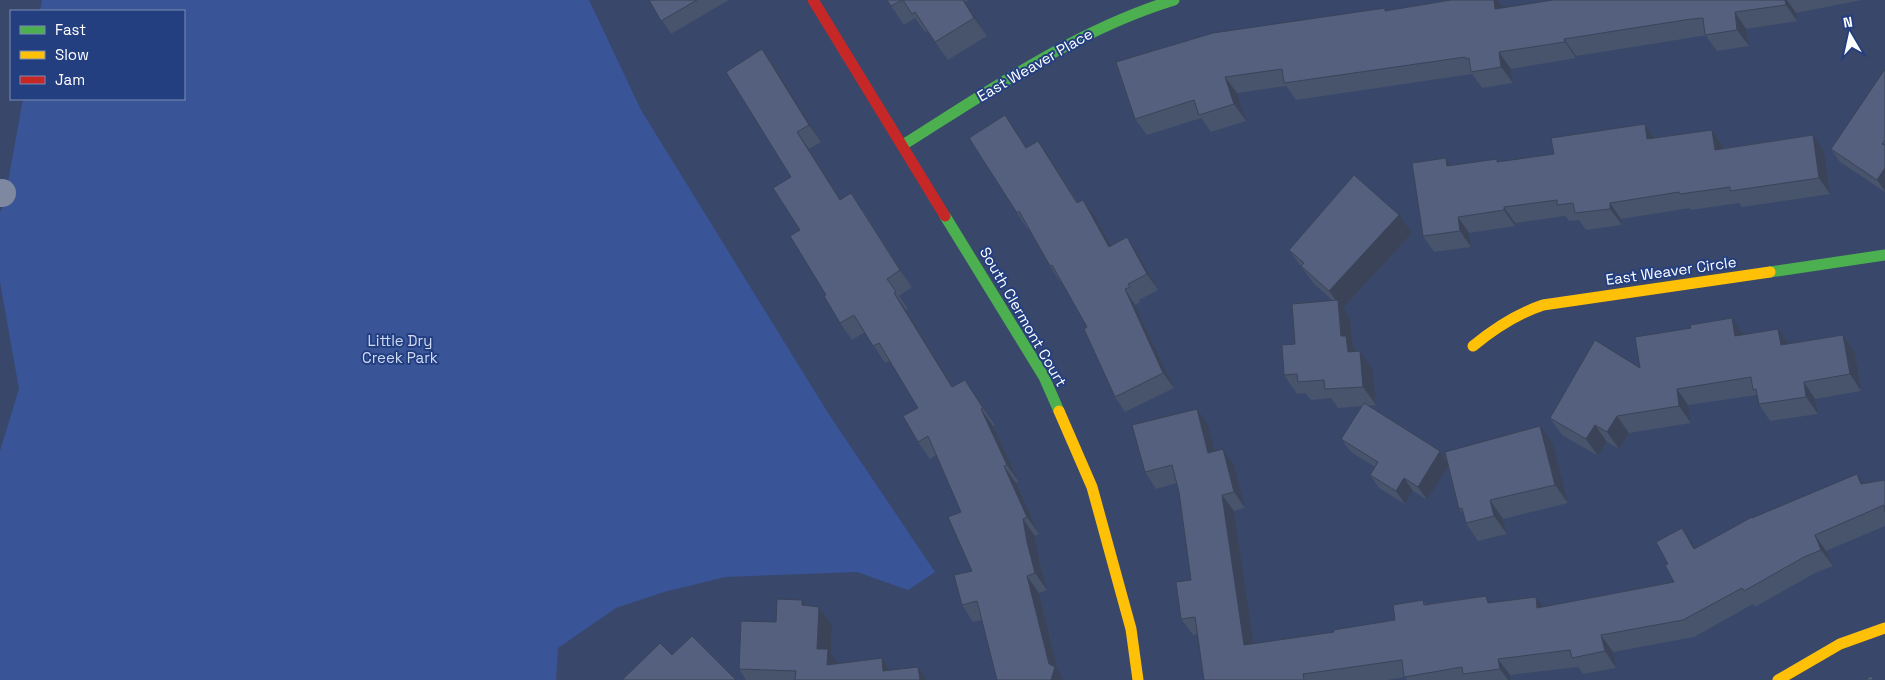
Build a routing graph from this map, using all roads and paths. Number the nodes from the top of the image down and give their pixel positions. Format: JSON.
{"nodes":[{"id":1,"x":813,"y":0,"type":"edge"},
{"id":2,"x":1174,"y":0,"type":"edge"},
{"id":3,"x":903,"y":145,"type":"junction"},
{"id":4,"x":1885,"y":255,"type":"edge"},
{"id":5,"x":1473,"y":346,"type":"dead end"},
{"id":6,"x":1885,"y":628,"type":"edge"},
{"id":7,"x":1138,"y":680,"type":"edge"},
{"id":8,"x":1778,"y":680,"type":"edge"}],
"edges":[{"from":1,"to":3,"type":"street","name":"South Clermont Court"},
{"from":2,"to":3,"type":"street","name":"East Weaver Place"},
{"from":3,"to":7,"type":"street","name":"South Clermont Court"},
{"from":4,"to":5,"type":"street","name":"East Weaver Circle"},
{"from":6,"to":8,"type":"street"}]}
